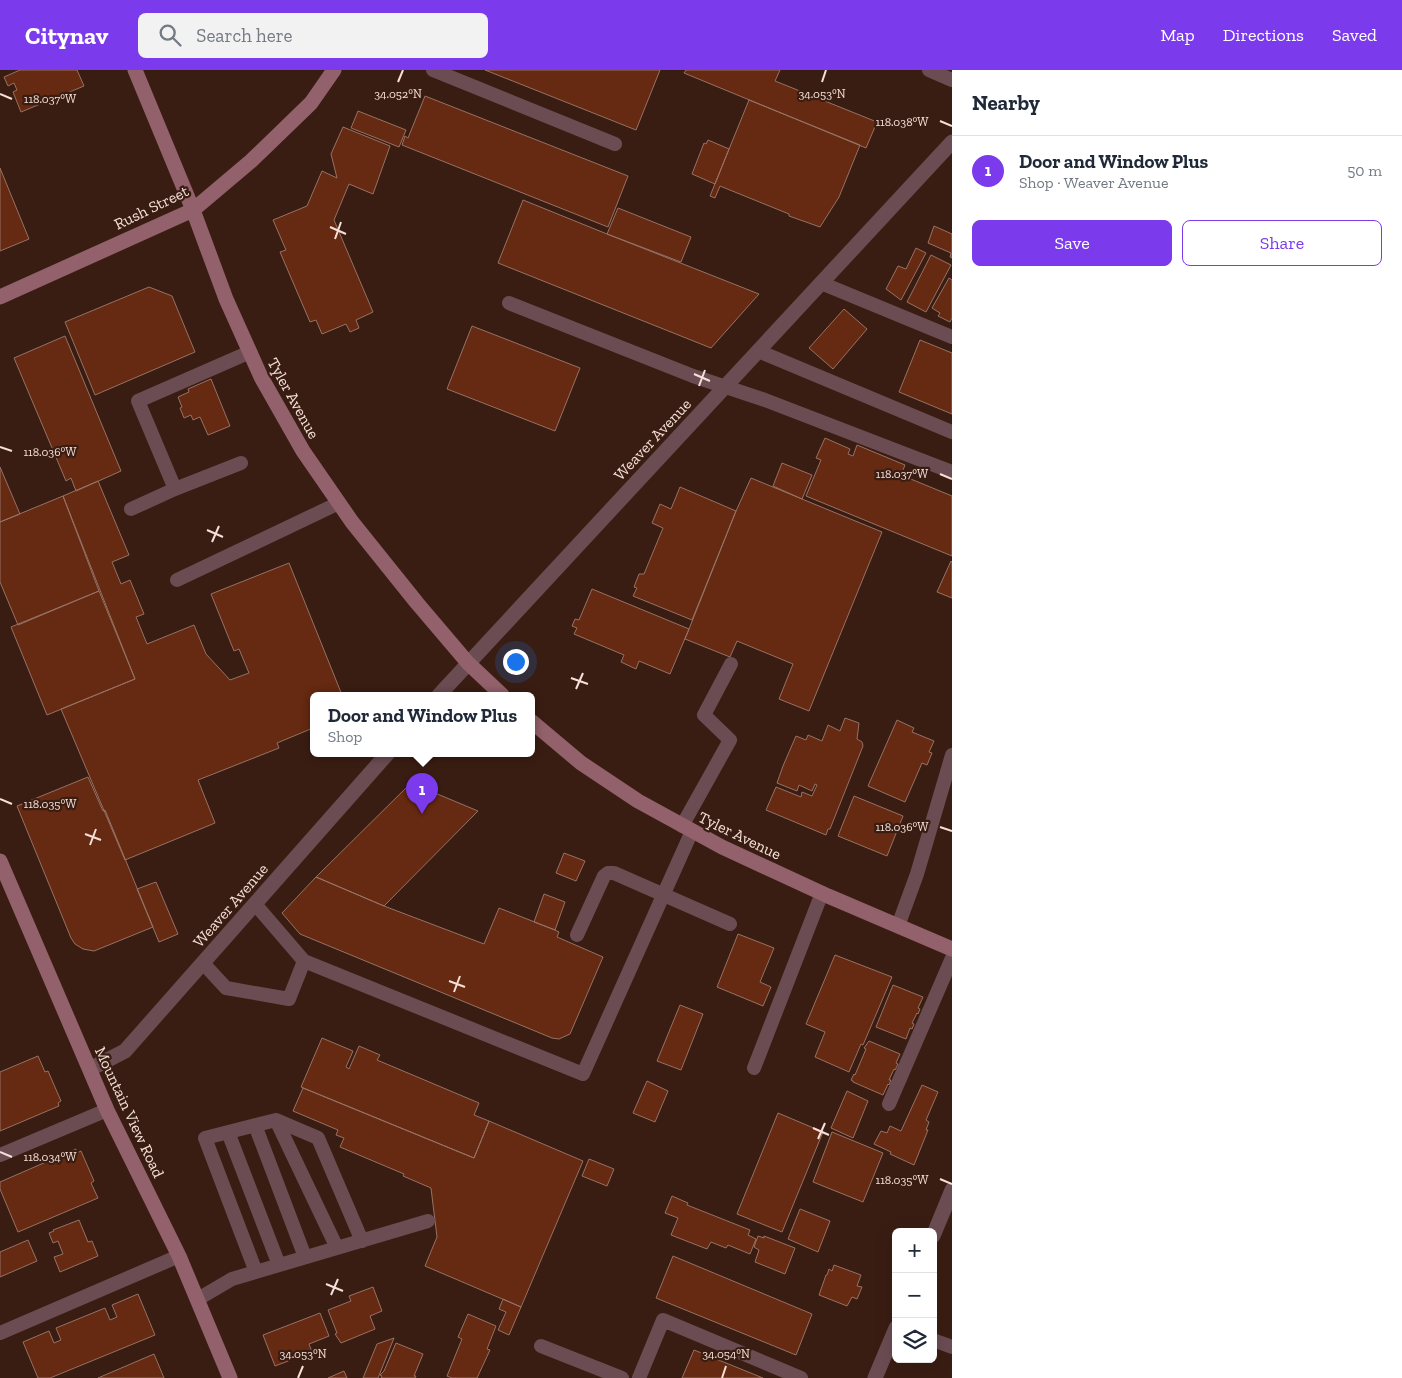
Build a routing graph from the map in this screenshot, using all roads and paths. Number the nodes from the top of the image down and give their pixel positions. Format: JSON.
{"nodes":[{"id":1,"x":136,"y":70,"type":"edge"},
{"id":2,"x":433,"y":70,"type":"edge"},
{"id":3,"x":929,"y":70,"type":"edge"},
{"id":4,"x":331,"y":71,"type":"edge"},
{"id":5,"x":952,"y":80,"type":"edge"},
{"id":6,"x":952,"y":142,"type":"edge"},
{"id":7,"x":615,"y":144,"type":"dead end"},
{"id":8,"x":193,"y":210,"type":"junction"},
{"id":9,"x":821,"y":283,"type":"junction"},
{"id":10,"x":0,"y":297,"type":"edge"},
{"id":11,"x":509,"y":302,"type":"dead end"},
{"id":12,"x":952,"y":337,"type":"edge"},
{"id":13,"x":758,"y":351,"type":"junction"},
{"id":14,"x":250,"y":352,"type":"junction"},
{"id":15,"x":726,"y":386,"type":"junction"},
{"id":16,"x":952,"y":432,"type":"edge"},
{"id":17,"x":241,"y":463,"type":"dead end"},
{"id":18,"x":952,"y":472,"type":"edge"},
{"id":19,"x":175,"y":489,"type":"junction"},
{"id":20,"x":339,"y":503,"type":"junction"},
{"id":21,"x":131,"y":509,"type":"dead end"},
{"id":22,"x":177,"y":580,"type":"dead end"},
{"id":23,"x":468,"y":663,"type":"junction"},
{"id":24,"x":731,"y":664,"type":"dead end"},
{"id":25,"x":442,"y":692,"type":"edge"},
{"id":26,"x":499,"y":692,"type":"edge"},
{"id":27,"x":535,"y":724,"type":"edge"},
{"id":28,"x":952,"y":754,"type":"edge"},
{"id":29,"x":384,"y":757,"type":"edge"},
{"id":30,"x":687,"y":828,"type":"junction"},
{"id":31,"x":0,"y":861,"type":"edge"},
{"id":32,"x":663,"y":893,"type":"junction"},
{"id":33,"x":822,"y":893,"type":"junction"},
{"id":34,"x":255,"y":904,"type":"junction"},
{"id":35,"x":730,"y":924,"type":"dead end"},
{"id":36,"x":898,"y":926,"type":"junction"},
{"id":37,"x":577,"y":935,"type":"dead end"},
{"id":38,"x":952,"y":949,"type":"edge"},
{"id":39,"x":952,"y":958,"type":"edge"},
{"id":40,"x":304,"y":961,"type":"junction"},
{"id":41,"x":203,"y":963,"type":"junction"},
{"id":42,"x":754,"y":1068,"type":"dead end"},
{"id":43,"x":90,"y":1069,"type":"junction"},
{"id":44,"x":888,"y":1104,"type":"dead end"},
{"id":45,"x":107,"y":1110,"type":"junction"},
{"id":46,"x":276,"y":1120,"type":"junction"},
{"id":47,"x":255,"y":1125,"type":"junction"},
{"id":48,"x":228,"y":1132,"type":"junction"},
{"id":49,"x":0,"y":1155,"type":"edge"},
{"id":50,"x":952,"y":1190,"type":"edge"},
{"id":51,"x":428,"y":1221,"type":"dead end"},
{"id":52,"x":936,"y":1228,"type":"edge"},
{"id":53,"x":362,"y":1240,"type":"junction"},
{"id":54,"x":337,"y":1248,"type":"junction"},
{"id":55,"x":179,"y":1256,"type":"junction"},
{"id":56,"x":305,"y":1258,"type":"junction"},
{"id":57,"x":279,"y":1265,"type":"junction"},
{"id":58,"x":256,"y":1272,"type":"junction"},
{"id":59,"x":198,"y":1299,"type":"junction"},
{"id":60,"x":0,"y":1333,"type":"edge"},
{"id":61,"x":892,"y":1338,"type":"edge"},
{"id":62,"x":937,"y":1341,"type":"edge"},
{"id":63,"x":541,"y":1346,"type":"dead end"},
{"id":64,"x":952,"y":1347,"type":"edge"},
{"id":65,"x":230,"y":1378,"type":"edge"},
{"id":66,"x":622,"y":1378,"type":"edge"},
{"id":67,"x":640,"y":1378,"type":"edge"},
{"id":68,"x":801,"y":1378,"type":"edge"},
{"id":69,"x":875,"y":1378,"type":"edge"}],
"edges":[{"from":1,"to":8,"type":"main road","name":"Tyler Avenue"},
{"from":2,"to":7,"type":"lane"},
{"from":3,"to":5,"type":"lane"},
{"from":4,"to":8,"type":"main road","name":"Rush Street"},
{"from":6,"to":9,"type":"street","name":"Weaver Avenue"},
{"from":8,"to":10,"type":"main road","name":"Rush Street"},
{"from":8,"to":14,"type":"main road","name":"Tyler Avenue"},
{"from":9,"to":12,"type":"lane"},
{"from":9,"to":13,"type":"street","name":"Weaver Avenue"},
{"from":11,"to":15,"type":"lane"},
{"from":13,"to":15,"type":"street","name":"Weaver Avenue"},
{"from":13,"to":16,"type":"lane"},
{"from":14,"to":19,"type":"lane"},
{"from":14,"to":20,"type":"main road","name":"Tyler Avenue"},
{"from":15,"to":18,"type":"lane"},
{"from":15,"to":23,"type":"street","name":"Weaver Avenue"},
{"from":17,"to":19,"type":"lane"},
{"from":19,"to":21,"type":"lane"},
{"from":20,"to":22,"type":"lane"},
{"from":20,"to":23,"type":"main road","name":"Tyler Avenue"},
{"from":23,"to":25,"type":"street","name":"Weaver Avenue"},
{"from":23,"to":26,"type":"main road","name":"Tyler Avenue"},
{"from":24,"to":30,"type":"lane"},
{"from":27,"to":30,"type":"main road","name":"Tyler Avenue"},
{"from":28,"to":36,"type":"lane"},
{"from":29,"to":34,"type":"street","name":"Weaver Avenue"},
{"from":30,"to":32,"type":"lane"},
{"from":30,"to":33,"type":"main road","name":"Tyler Avenue"},
{"from":31,"to":43,"type":"main road","name":"Mountain View Road"},
{"from":32,"to":35,"type":"lane"},
{"from":32,"to":37,"type":"lane"},
{"from":32,"to":40,"type":"lane"},
{"from":33,"to":36,"type":"main road","name":"Tyler Avenue"},
{"from":33,"to":42,"type":"lane"},
{"from":34,"to":40,"type":"lane"},
{"from":34,"to":41,"type":"street","name":"Weaver Avenue"},
{"from":36,"to":38,"type":"main road","name":"Tyler Avenue"},
{"from":39,"to":44,"type":"lane"},
{"from":40,"to":41,"type":"lane"},
{"from":41,"to":43,"type":"street","name":"Weaver Avenue"},
{"from":43,"to":45,"type":"main road","name":"Mountain View Road"},
{"from":45,"to":49,"type":"lane"},
{"from":45,"to":55,"type":"main road","name":"Mountain View Road"},
{"from":46,"to":47,"type":"lane"},
{"from":46,"to":53,"type":"lane"},
{"from":46,"to":54,"type":"lane"},
{"from":47,"to":48,"type":"lane"},
{"from":47,"to":56,"type":"lane"},
{"from":48,"to":57,"type":"lane"},
{"from":48,"to":58,"type":"lane"},
{"from":50,"to":52,"type":"street"},
{"from":51,"to":53,"type":"lane"},
{"from":53,"to":54,"type":"lane"},
{"from":54,"to":56,"type":"lane"},
{"from":55,"to":59,"type":"main road","name":"Mountain View Road"},
{"from":55,"to":60,"type":"lane"},
{"from":56,"to":57,"type":"lane"},
{"from":57,"to":58,"type":"lane"},
{"from":58,"to":59,"type":"lane"},
{"from":59,"to":65,"type":"main road","name":"Mountain View Road"},
{"from":61,"to":69,"type":"street"},
{"from":62,"to":64,"type":"lane"},
{"from":63,"to":66,"type":"lane"},
{"from":67,"to":68,"type":"lane"}]}
